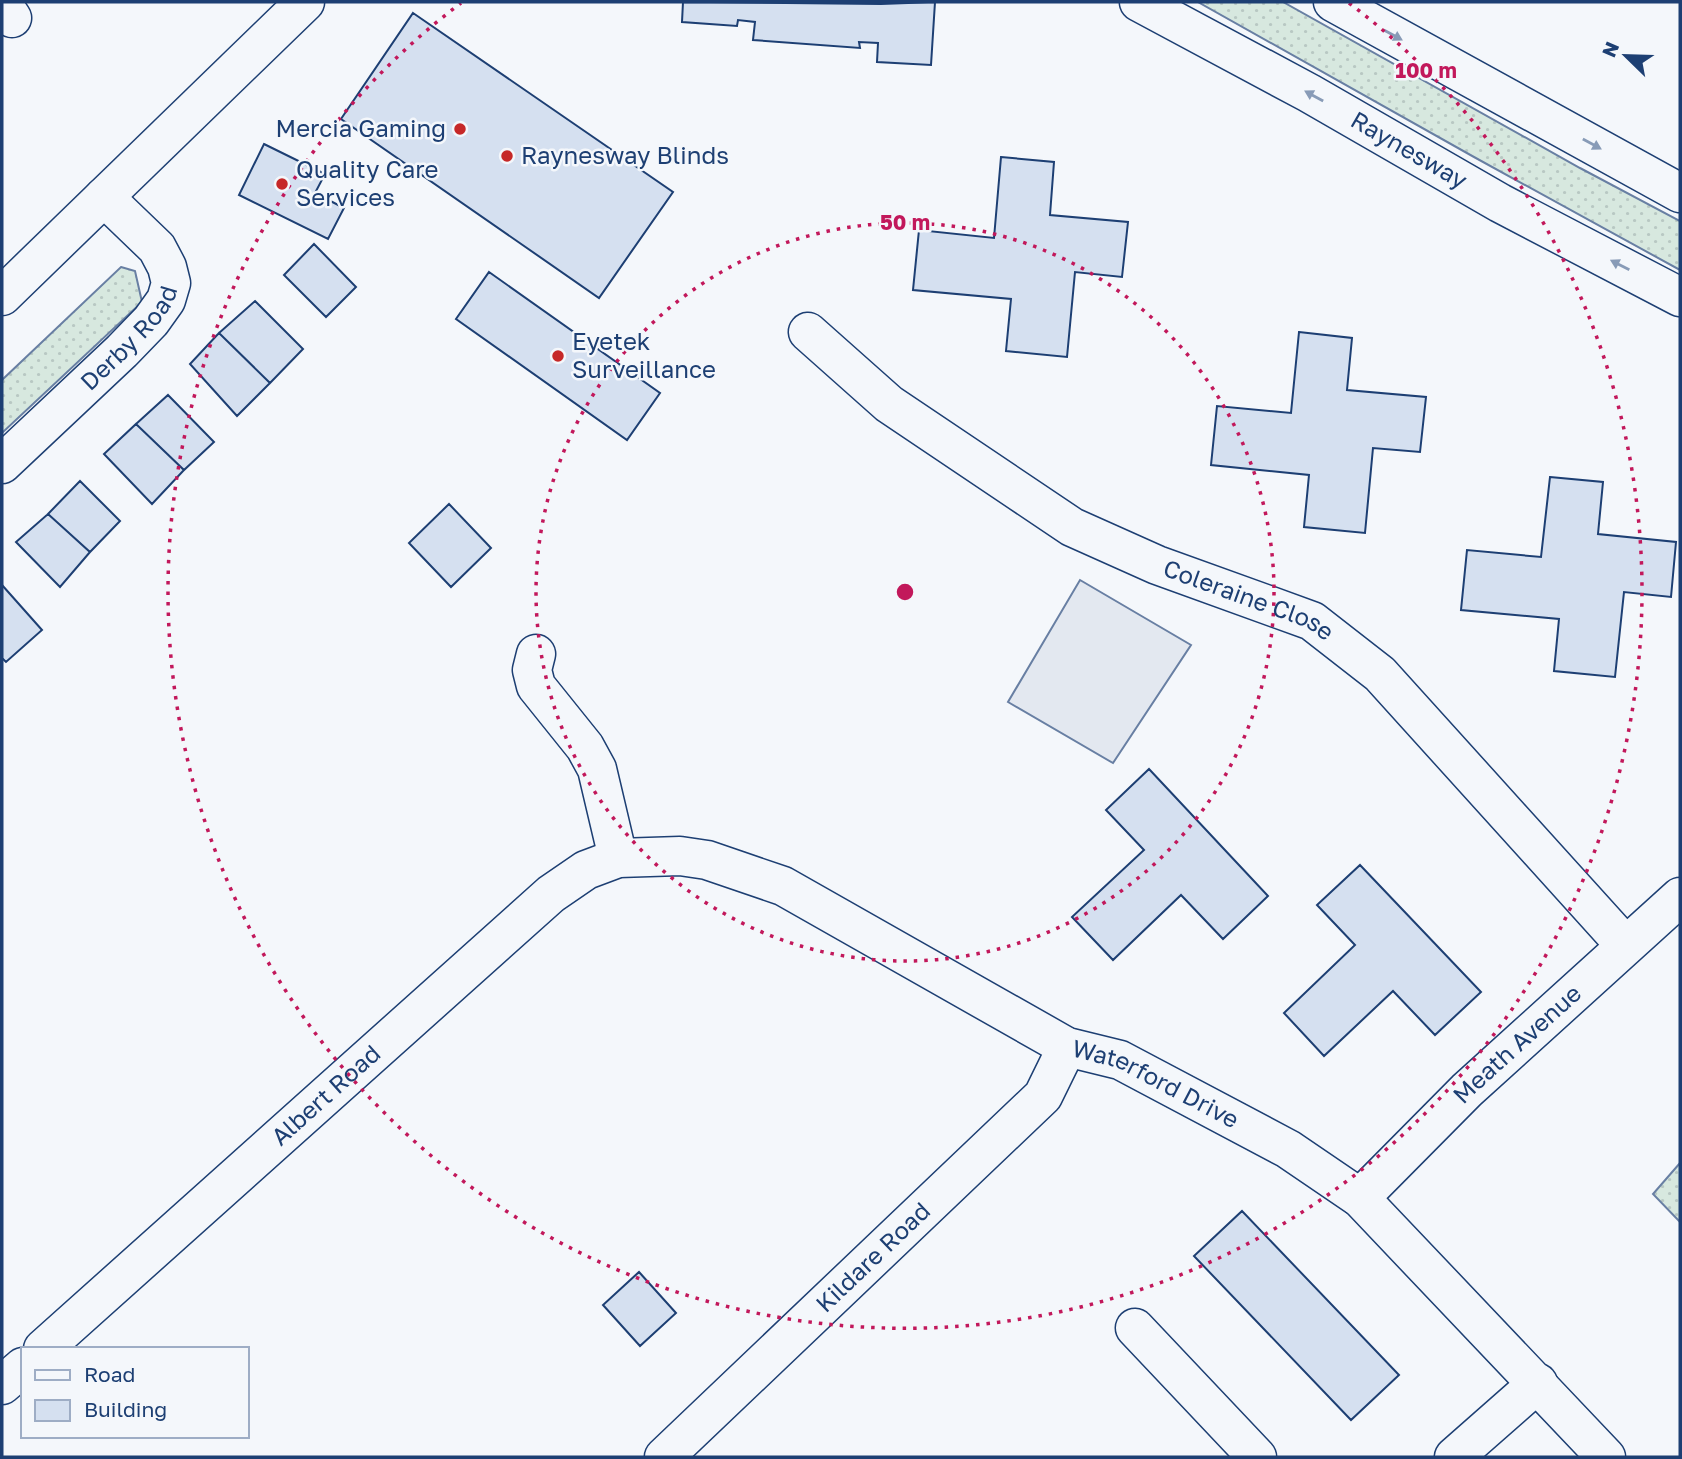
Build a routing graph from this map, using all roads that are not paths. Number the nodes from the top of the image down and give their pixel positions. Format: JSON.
{"nodes":[{"id":1,"x":305,"y":2,"type":"edge"},
{"id":2,"x":1139,"y":2,"type":"edge"},
{"id":3,"x":1333,"y":2,"type":"edge"},
{"id":4,"x":1680,"y":193,"type":"edge"},
{"id":5,"x":104,"y":197,"type":"junction"},
{"id":6,"x":2,"y":296,"type":"edge"},
{"id":7,"x":1680,"y":297,"type":"edge"},
{"id":8,"x":808,"y":332,"type":"dead end"},
{"id":9,"x":2,"y":464,"type":"edge"},
{"id":10,"x":536,"y":654,"type":"dead end"},
{"id":11,"x":618,"y":858,"type":"junction"},
{"id":12,"x":1680,"y":897,"type":"edge"},
{"id":13,"x":1625,"y":945,"type":"junction"},
{"id":14,"x":1067,"y":1047,"type":"junction"},
{"id":15,"x":1360,"y":1198,"type":"junction"},
{"id":16,"x":1135,"y":1328,"type":"dead end"},
{"id":17,"x":45,"y":1347,"type":"edge"},
{"id":18,"x":21,"y":1369,"type":"edge"},
{"id":19,"x":1538,"y":1383,"type":"junction"},
{"id":20,"x":2,"y":1385,"type":"edge"},
{"id":21,"x":664,"y":1457,"type":"edge"},
{"id":22,"x":1257,"y":1457,"type":"edge"},
{"id":23,"x":1454,"y":1457,"type":"edge"},
{"id":24,"x":1606,"y":1457,"type":"edge"}],
"edges":[{"from":1,"to":5,"type":"street"},
{"from":7,"to":2,"type":"street","name":"Raynesway","one_way":true},
{"from":3,"to":4,"type":"street","one_way":true},
{"from":5,"to":6,"type":"street"},
{"from":5,"to":9,"type":"street","name":"Derby Road"},
{"from":8,"to":13,"type":"street","name":"Coleraine Close"},
{"from":10,"to":11,"type":"street"},
{"from":11,"to":14,"type":"street","name":"Waterford Drive"},
{"from":11,"to":17,"type":"street","name":"Albert Road"},
{"from":12,"to":13,"type":"street","name":"Meath Avenue"},
{"from":13,"to":15,"type":"street","name":"Meath Avenue"},
{"from":14,"to":15,"type":"street","name":"Waterford Drive"},
{"from":14,"to":21,"type":"street","name":"Kildare Road"},
{"from":15,"to":19,"type":"street","name":"Waterford Drive"},
{"from":16,"to":22,"type":"street"},
{"from":18,"to":20,"type":"street"},
{"from":19,"to":23,"type":"street"},
{"from":19,"to":24,"type":"street","name":"Waterford Drive"}]}
